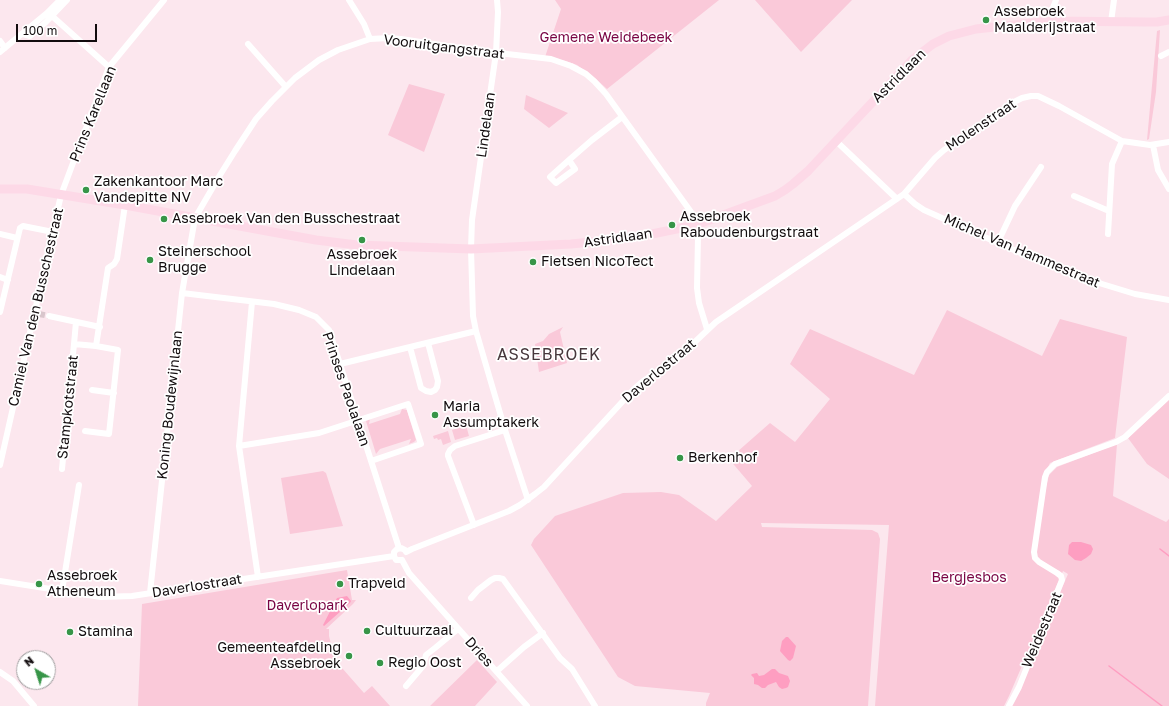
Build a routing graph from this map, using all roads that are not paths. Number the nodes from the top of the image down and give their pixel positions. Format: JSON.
{"nodes":[{"id":1,"x":60,"y":0,"type":"edge"},
{"id":2,"x":67,"y":0,"type":"edge"},
{"id":3,"x":164,"y":0,"type":"edge"},
{"id":4,"x":349,"y":0,"type":"edge"},
{"id":5,"x":497,"y":0,"type":"edge"},
{"id":6,"x":1056,"y":0,"type":"edge"},
{"id":7,"x":1114,"y":0,"type":"edge"},
{"id":8,"x":51,"y":14,"type":"junction"},
{"id":9,"x":1051,"y":20,"type":"junction"},
{"id":10,"x":1169,"y":20,"type":"edge"},
{"id":11,"x":1111,"y":22,"type":"junction"},
{"id":12,"x":370,"y":39,"type":"junction"},
{"id":13,"x":0,"y":41,"type":"edge"},
{"id":14,"x":248,"y":44,"type":"dead end"},
{"id":15,"x":3,"y":50,"type":"edge"},
{"id":16,"x":1169,"y":52,"type":"edge"},
{"id":17,"x":496,"y":53,"type":"junction"},
{"id":18,"x":1161,"y":56,"type":"dead end"},
{"id":19,"x":109,"y":67,"type":"junction"},
{"id":20,"x":286,"y":87,"type":"junction"},
{"id":21,"x":622,"y":118,"type":"junction"},
{"id":22,"x":836,"y":141,"type":"junction"},
{"id":23,"x":1122,"y":141,"type":"junction"},
{"id":24,"x":1169,"y":142,"type":"edge"},
{"id":25,"x":1153,"y":145,"type":"junction"},
{"id":26,"x":569,"y":160,"type":"dead end"},
{"id":27,"x":1041,"y":167,"type":"dead end"},
{"id":28,"x":0,"y":189,"type":"edge"},
{"id":29,"x":1169,"y":189,"type":"edge"},
{"id":30,"x":904,"y":194,"type":"junction"},
{"id":31,"x":61,"y":195,"type":"junction"},
{"id":32,"x":1074,"y":196,"type":"dead end"},
{"id":33,"x":897,"y":199,"type":"junction"},
{"id":34,"x":125,"y":205,"type":"junction"},
{"id":35,"x":1109,"y":211,"type":"junction"},
{"id":36,"x":195,"y":218,"type":"junction"},
{"id":37,"x":696,"y":225,"type":"junction"},
{"id":38,"x":53,"y":232,"type":"junction"},
{"id":39,"x":0,"y":234,"type":"edge"},
{"id":40,"x":1108,"y":234,"type":"dead end"},
{"id":41,"x":17,"y":238,"type":"junction"},
{"id":42,"x":998,"y":242,"type":"junction"},
{"id":43,"x":471,"y":249,"type":"junction"},
{"id":44,"x":0,"y":277,"type":"edge"},
{"id":45,"x":8,"y":280,"type":"junction"},
{"id":46,"x":182,"y":293,"type":"junction"},
{"id":47,"x":1169,"y":300,"type":"edge"},
{"id":48,"x":252,"y":302,"type":"junction"},
{"id":49,"x":0,"y":312,"type":"edge"},
{"id":50,"x":49,"y":316,"type":"tunnel mouth"},
{"id":51,"x":76,"y":322,"type":"junction"},
{"id":52,"x":100,"y":327,"type":"junction"},
{"id":53,"x":707,"y":329,"type":"junction"},
{"id":54,"x":476,"y":331,"type":"junction"},
{"id":55,"x":428,"y":343,"type":"junction"},
{"id":56,"x":74,"y":344,"type":"junction"},
{"id":57,"x":96,"y":346,"type":"junction"},
{"id":58,"x":410,"y":347,"type":"junction"},
{"id":59,"x":340,"y":364,"type":"junction"},
{"id":60,"x":92,"y":390,"type":"dead end"},
{"id":61,"x":114,"y":393,"type":"junction"},
{"id":62,"x":1169,"y":396,"type":"edge"},
{"id":63,"x":358,"y":420,"type":"junction"},
{"id":64,"x":505,"y":430,"type":"junction"},
{"id":65,"x":85,"y":431,"type":"dead end"},
{"id":66,"x":239,"y":446,"type":"junction"},
{"id":67,"x":371,"y":461,"type":"junction"},
{"id":68,"x":0,"y":465,"type":"edge"},
{"id":69,"x":62,"y":469,"type":"dead end"},
{"id":70,"x":79,"y":485,"type":"dead end"},
{"id":71,"x":528,"y":500,"type":"junction"},
{"id":72,"x":474,"y":525,"type":"junction"},
{"id":73,"x":399,"y":548,"type":"junction"},
{"id":74,"x":406,"y":552,"type":"junction"},
{"id":75,"x":394,"y":556,"type":"junction"},
{"id":76,"x":402,"y":560,"type":"junction"},
{"id":77,"x":258,"y":577,"type":"junction"},
{"id":78,"x":0,"y":581,"type":"edge"},
{"id":79,"x":62,"y":591,"type":"junction"},
{"id":80,"x":150,"y":593,"type":"junction"},
{"id":81,"x":471,"y":598,"type":"dead end"},
{"id":82,"x":458,"y":628,"type":"junction"},
{"id":83,"x":543,"y":633,"type":"junction"},
{"id":84,"x":0,"y":672,"type":"edge"},
{"id":85,"x":497,"y":672,"type":"junction"},
{"id":86,"x":406,"y":686,"type":"dead end"},
{"id":87,"x":34,"y":706,"type":"edge"},
{"id":88,"x":527,"y":706,"type":"edge"},
{"id":89,"x":596,"y":706,"type":"edge"},
{"id":90,"x":1008,"y":706,"type":"edge"}],
"edges":[{"from":1,"to":8,"type":"street"},
{"from":2,"to":8,"type":"street"},
{"from":3,"to":19,"type":"street","name":"Prins Karellaan"},
{"from":4,"to":12,"type":"street"},
{"from":5,"to":17,"type":"street","name":"Lindelaan"},
{"from":6,"to":9,"type":"street"},
{"from":7,"to":11,"type":"street"},
{"from":8,"to":15,"type":"street"},
{"from":8,"to":19,"type":"street"},
{"from":9,"to":11,"type":"main road","name":"Astridlaan"},
{"from":9,"to":22,"type":"main road","name":"Astridlaan"},
{"from":10,"to":11,"type":"main road","name":"Astridlaan"},
{"from":12,"to":17,"type":"street","name":"Vooruitgangstraat"},
{"from":12,"to":20,"type":"street","name":"Vooruitgangstraat"},
{"from":13,"to":15,"type":"street"},
{"from":14,"to":20,"type":"street"},
{"from":16,"to":18,"type":"street"},
{"from":17,"to":21,"type":"street","name":"Vooruitgangstraat"},
{"from":17,"to":43,"type":"street","name":"Lindelaan"},
{"from":19,"to":31,"type":"street","name":"Prins Karellaan"},
{"from":20,"to":36,"type":"street","name":"Vooruitgangstraat"},
{"from":21,"to":26,"type":"street"},
{"from":21,"to":37,"type":"street","name":"Vooruitgangstraat"},
{"from":22,"to":33,"type":"street"},
{"from":22,"to":37,"type":"main road","name":"Astridlaan"},
{"from":23,"to":25,"type":"street","name":"Molenstraat"},
{"from":23,"to":30,"type":"street","name":"Molenstraat"},
{"from":23,"to":35,"type":"street"},
{"from":24,"to":25,"type":"street","name":"Molenstraat"},
{"from":25,"to":29,"type":"street"},
{"from":27,"to":42,"type":"street"},
{"from":28,"to":31,"type":"main road","name":"Astridlaan"},
{"from":30,"to":33,"type":"street","name":"Molenstraat"},
{"from":30,"to":42,"type":"street","name":"Michel Van Hammestraat"},
{"from":31,"to":34,"type":"main road","name":"Astridlaan"},
{"from":31,"to":38,"type":"street","name":"Camiel Van den Busschestraat"},
{"from":32,"to":35,"type":"street"},
{"from":33,"to":53,"type":"street","name":"Daverlostraat"},
{"from":34,"to":36,"type":"main road","name":"Astridlaan"},
{"from":34,"to":52,"type":"street"},
{"from":35,"to":40,"type":"street"},
{"from":36,"to":43,"type":"main road","name":"Astridlaan"},
{"from":36,"to":46,"type":"street","name":"Koning Boudewijnlaan"},
{"from":37,"to":43,"type":"main road","name":"Astridlaan"},
{"from":37,"to":53,"type":"street","name":"Vooruitgangstraat"},
{"from":38,"to":41,"type":"street"},
{"from":38,"to":68,"type":"street","name":"Camiel Van den Busschestraat"},
{"from":39,"to":41,"type":"street"},
{"from":41,"to":45,"type":"street"},
{"from":42,"to":47,"type":"street","name":"Michel Van Hammestraat"},
{"from":43,"to":54,"type":"street","name":"Lindelaan"},
{"from":44,"to":45,"type":"street"},
{"from":45,"to":49,"type":"street"},
{"from":46,"to":48,"type":"street","name":"Prinses Paolalaan"},
{"from":46,"to":80,"type":"street","name":"Koning Boudewijnlaan"},
{"from":48,"to":59,"type":"street","name":"Prinses Paolalaan"},
{"from":48,"to":66,"type":"street"},
{"from":50,"to":51,"type":"street"},
{"from":51,"to":52,"type":"street"},
{"from":51,"to":56,"type":"street","name":"Stampkotstraat"},
{"from":52,"to":57,"type":"street"},
{"from":53,"to":71,"type":"street","name":"Daverlostraat"},
{"from":54,"to":55,"type":"street"},
{"from":54,"to":64,"type":"street","name":"Lindelaan"},
{"from":55,"to":58,"type":"street"},
{"from":55,"to":58,"type":"street"},
{"from":56,"to":57,"type":"street"},
{"from":56,"to":69,"type":"street","name":"Stampkotstraat"},
{"from":57,"to":61,"type":"street"},
{"from":58,"to":59,"type":"street"},
{"from":59,"to":63,"type":"street","name":"Prinses Paolalaan"},
{"from":60,"to":61,"type":"street"},
{"from":61,"to":65,"type":"street"},
{"from":62,"to":90,"type":"street","name":"Weidestraat"},
{"from":63,"to":66,"type":"street"},
{"from":63,"to":67,"type":"street","name":"Prinses Paolalaan"},
{"from":63,"to":67,"type":"street"},
{"from":64,"to":71,"type":"street","name":"Lindelaan"},
{"from":64,"to":72,"type":"street"},
{"from":66,"to":77,"type":"street"},
{"from":67,"to":73,"type":"street","name":"Prinses Paolalaan"},
{"from":70,"to":79,"type":"street"},
{"from":71,"to":72,"type":"street","name":"Daverlostraat"},
{"from":72,"to":74,"type":"street","name":"Daverlostraat"},
{"from":73,"to":74,"type":"street"},
{"from":73,"to":75,"type":"street"},
{"from":74,"to":76,"type":"street"},
{"from":75,"to":76,"type":"street"},
{"from":75,"to":77,"type":"street","name":"Daverlostraat"},
{"from":76,"to":82,"type":"street","name":"Dries"},
{"from":77,"to":80,"type":"street","name":"Daverlostraat"},
{"from":78,"to":79,"type":"street","name":"Daverlostraat"},
{"from":79,"to":80,"type":"street","name":"Daverlostraat"},
{"from":81,"to":83,"type":"street"},
{"from":82,"to":85,"type":"street","name":"Dries"},
{"from":82,"to":86,"type":"street"},
{"from":83,"to":85,"type":"street"},
{"from":83,"to":89,"type":"street"},
{"from":84,"to":87,"type":"street"},
{"from":85,"to":88,"type":"street","name":"Dries"}]}
